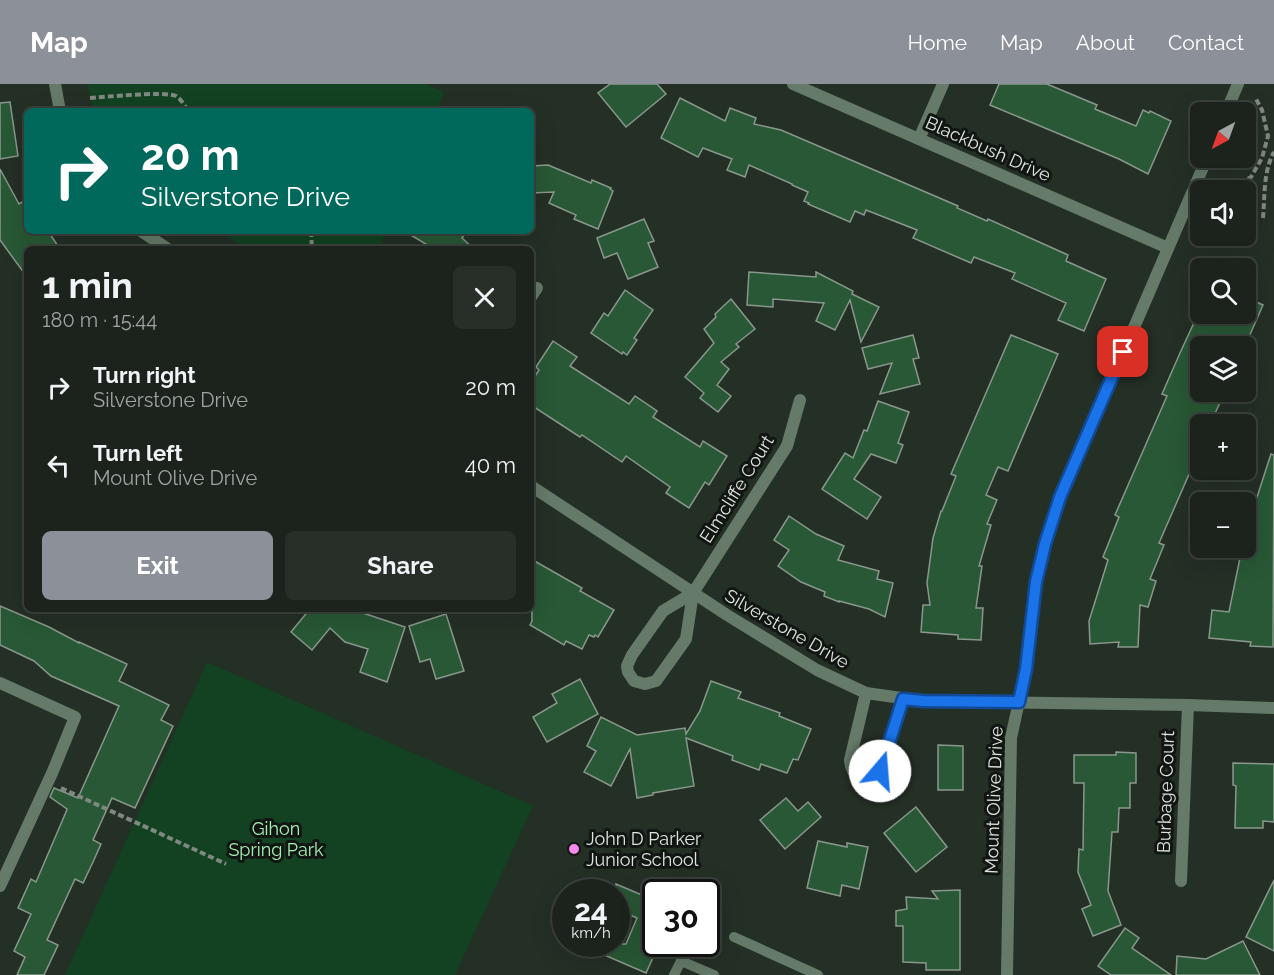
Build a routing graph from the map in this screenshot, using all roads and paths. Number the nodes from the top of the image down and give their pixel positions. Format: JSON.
{"nodes":[{"id":1,"x":56,"y":84,"type":"edge"},
{"id":2,"x":793,"y":84,"type":"edge"},
{"id":3,"x":943,"y":84,"type":"edge"},
{"id":4,"x":1238,"y":84,"type":"edge"},
{"id":5,"x":90,"y":98,"type":"dead end"},
{"id":6,"x":1256,"y":99,"type":"dead end"},
{"id":7,"x":1230,"y":102,"type":"edge"},
{"id":8,"x":60,"y":108,"type":"edge"},
{"id":9,"x":186,"y":108,"type":"edge"},
{"id":10,"x":919,"y":139,"type":"junction"},
{"id":11,"x":1274,"y":152,"type":"edge"},
{"id":12,"x":1262,"y":158,"type":"junction"},
{"id":13,"x":1269,"y":161,"type":"junction"},
{"id":14,"x":1203,"y":168,"type":"edge"},
{"id":15,"x":1246,"y":180,"type":"edge"},
{"id":16,"x":1263,"y":218,"type":"dead end"},
{"id":17,"x":146,"y":234,"type":"edge"},
{"id":18,"x":164,"y":246,"type":"edge"},
{"id":19,"x":1168,"y":248,"type":"junction"},
{"id":20,"x":800,"y":400,"type":"dead end"},
{"id":21,"x":534,"y":488,"type":"edge"},
{"id":22,"x":693,"y":593,"type":"junction"},
{"id":23,"x":0,"y":683,"type":"edge"},
{"id":24,"x":867,"y":693,"type":"junction"},
{"id":25,"x":903,"y":699,"type":"junction"},
{"id":26,"x":1019,"y":702,"type":"junction"},
{"id":27,"x":1188,"y":705,"type":"junction"},
{"id":28,"x":1274,"y":708,"type":"edge"},
{"id":29,"x":48,"y":782,"type":"junction"},
{"id":30,"x":226,"y":864,"type":"dead end"},
{"id":31,"x":1181,"y":881,"type":"dead end"},
{"id":32,"x":0,"y":886,"type":"edge"},
{"id":33,"x":734,"y":937,"type":"dead end"},
{"id":34,"x":674,"y":975,"type":"edge"},
{"id":35,"x":714,"y":975,"type":"edge"},
{"id":36,"x":818,"y":975,"type":"edge"},
{"id":37,"x":1007,"y":975,"type":"edge"}],
"edges":[{"from":1,"to":8,"type":"street"},
{"from":2,"to":10,"type":"street","name":"Blackbush Drive"},
{"from":3,"to":10,"type":"street"},
{"from":4,"to":7,"type":"street"},
{"from":5,"to":9,"type":"path"},
{"from":6,"to":12,"type":"path"},
{"from":10,"to":19,"type":"street","name":"Blackbush Drive"},
{"from":11,"to":13,"type":"path"},
{"from":12,"to":13,"type":"path"},
{"from":12,"to":15,"type":"path"},
{"from":13,"to":16,"type":"path"},
{"from":14,"to":19,"type":"street","name":"Mount Olive Drive"},
{"from":17,"to":18,"type":"street"},
{"from":19,"to":26,"type":"street","name":"Mount Olive Drive"},
{"from":20,"to":22,"type":"street","name":"Elmcliffe Court"},
{"from":21,"to":22,"type":"street","name":"Silverstone Drive"},
{"from":22,"to":22,"type":"street"},
{"from":22,"to":24,"type":"street","name":"Silverstone Drive"},
{"from":23,"to":29,"type":"street"},
{"from":24,"to":25,"type":"street","name":"Silverstone Drive"},
{"from":24,"to":25,"type":"street"},
{"from":25,"to":26,"type":"street","name":"Silverstone Drive"},
{"from":26,"to":27,"type":"street","name":"Silverstone Drive"},
{"from":26,"to":37,"type":"street","name":"Mount Olive Drive"},
{"from":27,"to":28,"type":"street","name":"Silverstone Drive"},
{"from":27,"to":31,"type":"street","name":"Burbage Court"},
{"from":29,"to":30,"type":"path"},
{"from":29,"to":32,"type":"street"},
{"from":33,"to":36,"type":"lane"},
{"from":34,"to":35,"type":"lane"}]}
